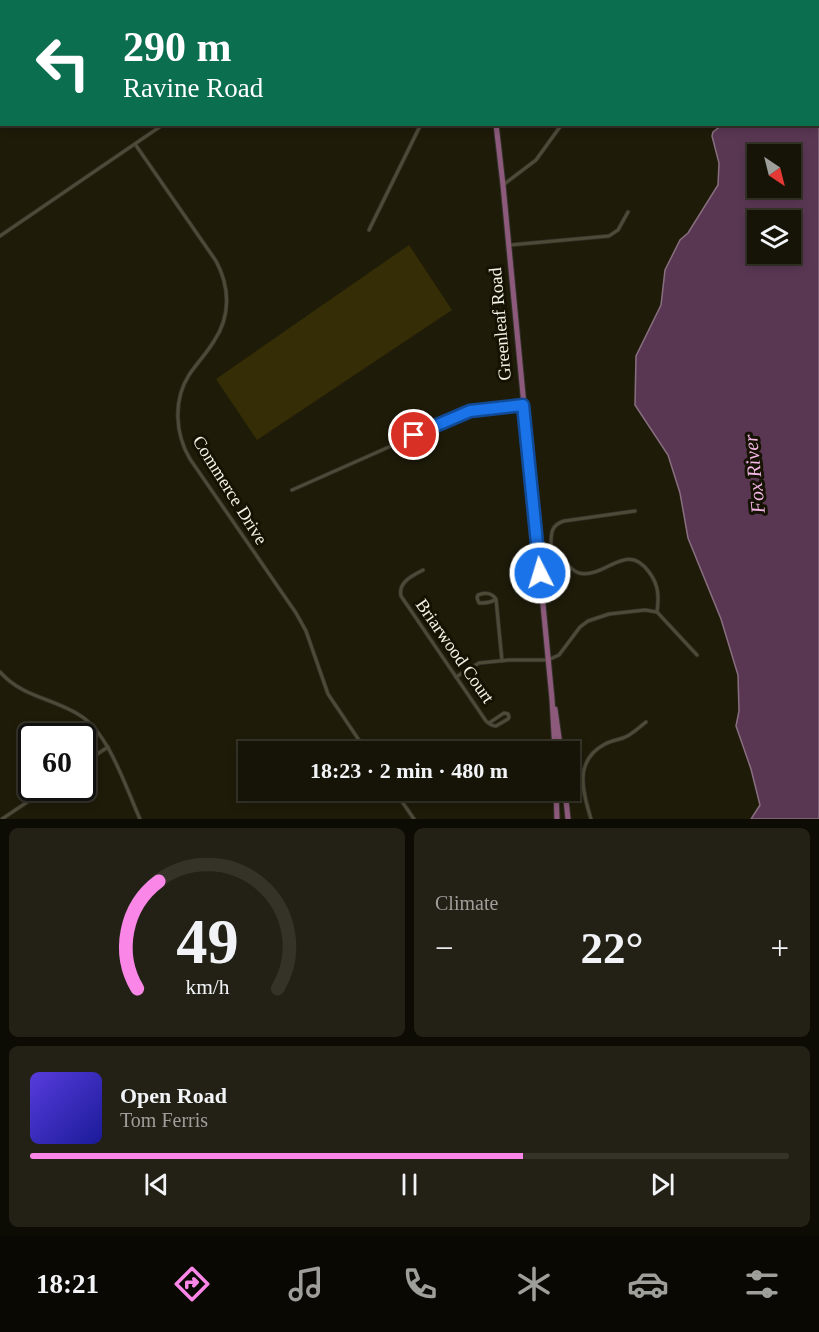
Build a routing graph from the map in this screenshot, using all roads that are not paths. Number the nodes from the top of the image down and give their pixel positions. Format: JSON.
{"nodes":[{"id":1,"x":161,"y":126,"type":"edge"},
{"id":2,"x":420,"y":126,"type":"edge"},
{"id":3,"x":496,"y":126,"type":"edge"},
{"id":4,"x":561,"y":126,"type":"edge"},
{"id":5,"x":135,"y":144,"type":"junction"},
{"id":6,"x":503,"y":185,"type":"junction"},
{"id":7,"x":628,"y":212,"type":"dead end"},
{"id":8,"x":369,"y":230,"type":"dead end"},
{"id":9,"x":0,"y":236,"type":"edge"},
{"id":10,"x":508,"y":246,"type":"junction"},
{"id":11,"x":523,"y":405,"type":"junction"},
{"id":12,"x":292,"y":490,"type":"dead end"},
{"id":13,"x":635,"y":511,"type":"dead end"},
{"id":14,"x":551,"y":549,"type":"junction"},
{"id":15,"x":538,"y":552,"type":"junction"},
{"id":16,"x":423,"y":570,"type":"dead end"},
{"id":17,"x":496,"y":599,"type":"junction"},
{"id":18,"x":657,"y":612,"type":"junction"},
{"id":19,"x":698,"y":655,"type":"dead end"},
{"id":20,"x":548,"y":660,"type":"junction"},
{"id":21,"x":502,"y":661,"type":"junction"},
{"id":22,"x":0,"y":672,"type":"edge"},
{"id":23,"x":456,"y":677,"type":"junction"},
{"id":24,"x":552,"y":699,"type":"junction"},
{"id":25,"x":646,"y":722,"type":"dead end"},
{"id":26,"x":489,"y":723,"type":"junction"},
{"id":27,"x":360,"y":741,"type":"edge"},
{"id":28,"x":554,"y":741,"type":"edge"},
{"id":29,"x":560,"y":741,"type":"edge"},
{"id":30,"x":108,"y":747,"type":"junction"},
{"id":31,"x":96,"y":755,"type":"edge"},
{"id":32,"x":29,"y":801,"type":"edge"},
{"id":33,"x":402,"y":801,"type":"edge"},
{"id":34,"x":556,"y":801,"type":"edge"},
{"id":35,"x":566,"y":801,"type":"edge"},
{"id":36,"x":2,"y":819,"type":"edge"},
{"id":37,"x":140,"y":819,"type":"edge"},
{"id":38,"x":414,"y":819,"type":"edge"},
{"id":39,"x":557,"y":819,"type":"edge"},
{"id":40,"x":567,"y":819,"type":"edge"},
{"id":41,"x":591,"y":819,"type":"edge"}],
"edges":[{"from":1,"to":5,"type":"street"},
{"from":2,"to":8,"type":"street"},
{"from":3,"to":6,"type":"main road","name":"Greenleaf Road"},
{"from":4,"to":6,"type":"street"},
{"from":5,"to":9,"type":"street"},
{"from":5,"to":27,"type":"street","name":"Commerce Drive"},
{"from":6,"to":10,"type":"main road","name":"Greenleaf Road"},
{"from":7,"to":10,"type":"street"},
{"from":10,"to":11,"type":"main road","name":"Greenleaf Road"},
{"from":11,"to":12,"type":"street"},
{"from":11,"to":15,"type":"main road","name":"Greenleaf Road"},
{"from":13,"to":14,"type":"street"},
{"from":14,"to":15,"type":"street"},
{"from":14,"to":18,"type":"street"},
{"from":15,"to":20,"type":"main road","name":"Greenleaf Road"},
{"from":16,"to":23,"type":"street","name":"Briarwood Court"},
{"from":17,"to":17,"type":"street"},
{"from":17,"to":21,"type":"street"},
{"from":18,"to":19,"type":"street"},
{"from":18,"to":20,"type":"street"},
{"from":20,"to":21,"type":"street"},
{"from":20,"to":24,"type":"main road","name":"Greenleaf Road"},
{"from":21,"to":23,"type":"street"},
{"from":22,"to":30,"type":"street"},
{"from":23,"to":26,"type":"street","name":"Briarwood Court"},
{"from":24,"to":28,"type":"main road","name":"Greenleaf Road"},
{"from":24,"to":29,"type":"main road","name":"Greenleaf Road"},
{"from":25,"to":41,"type":"street"},
{"from":26,"to":26,"type":"street","name":"Briarwood Court"},
{"from":30,"to":31,"type":"street"},
{"from":30,"to":37,"type":"street"},
{"from":32,"to":36,"type":"street"},
{"from":33,"to":38,"type":"street"},
{"from":34,"to":39,"type":"main road"},
{"from":35,"to":40,"type":"main road"}]}
